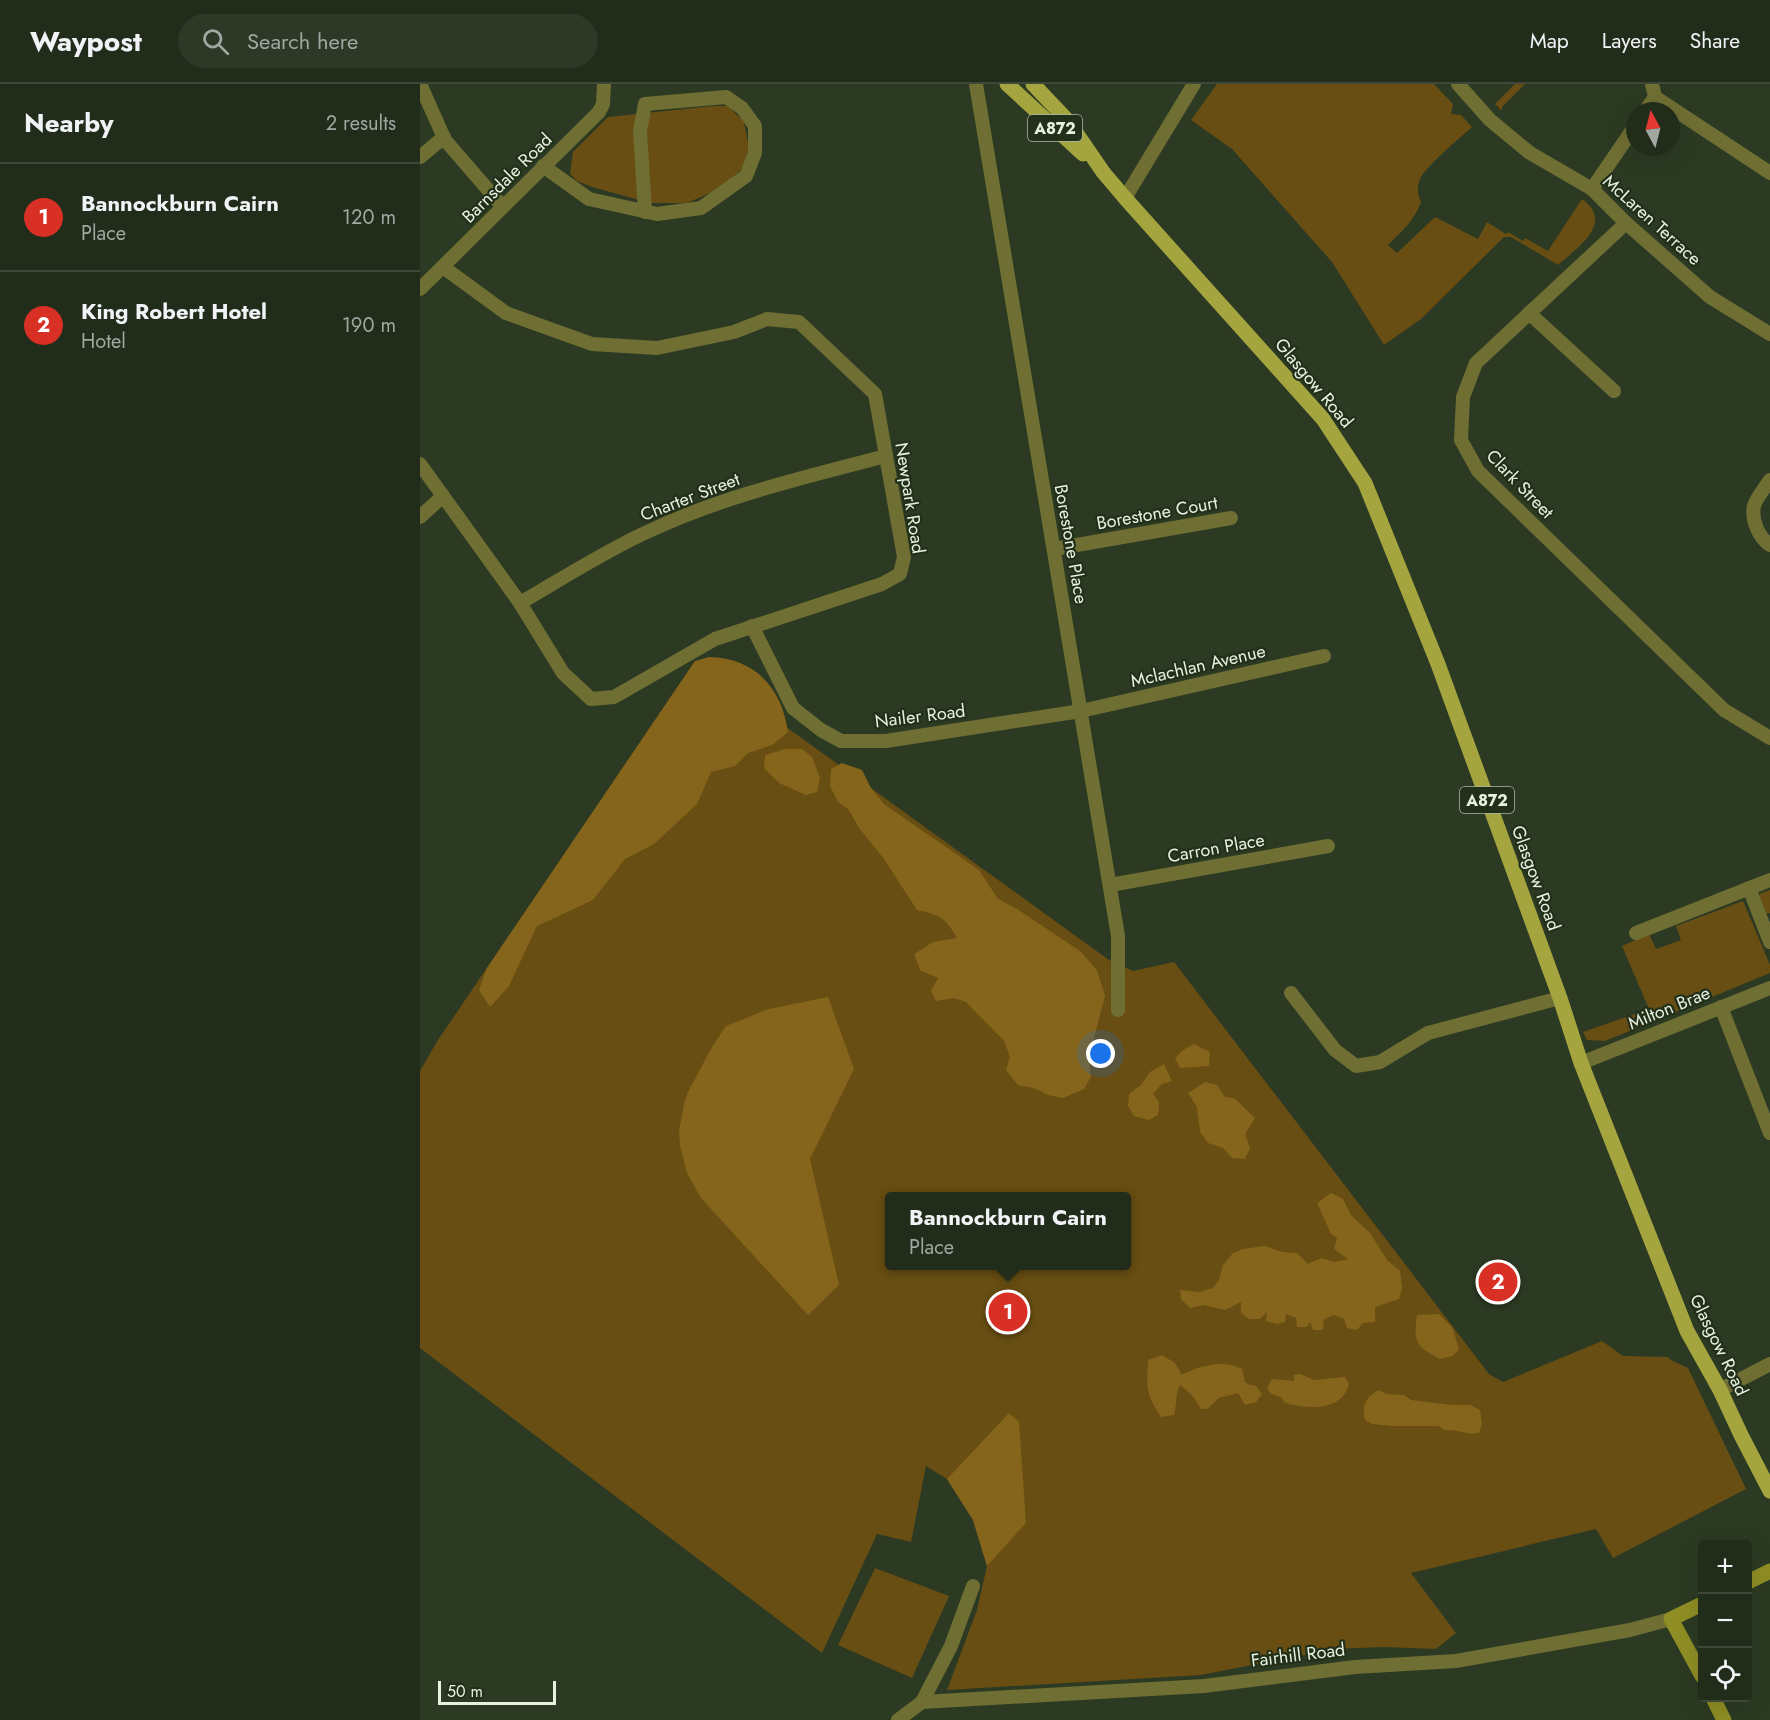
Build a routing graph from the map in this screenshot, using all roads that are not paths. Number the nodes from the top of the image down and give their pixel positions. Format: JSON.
{"nodes":[{"id":1,"x":420,"y":84,"type":"edge"},
{"id":2,"x":604,"y":84,"type":"edge"},
{"id":3,"x":976,"y":84,"type":"edge"},
{"id":4,"x":1007,"y":84,"type":"edge"},
{"id":5,"x":1033,"y":84,"type":"edge"},
{"id":6,"x":1194,"y":84,"type":"edge"},
{"id":7,"x":1458,"y":84,"type":"edge"},
{"id":8,"x":1654,"y":90,"type":"edge"},
{"id":9,"x":444,"y":137,"type":"junction"},
{"id":10,"x":1626,"y":139,"type":"edge"},
{"id":11,"x":420,"y":157,"type":"edge"},
{"id":12,"x":543,"y":166,"type":"junction"},
{"id":13,"x":1103,"y":172,"type":"junction"},
{"id":14,"x":1770,"y":173,"type":"edge"},
{"id":15,"x":1592,"y":189,"type":"junction"},
{"id":16,"x":1125,"y":198,"type":"junction"},
{"id":17,"x":503,"y":207,"type":"junction"},
{"id":18,"x":645,"y":212,"type":"junction"},
{"id":19,"x":1626,"y":223,"type":"junction"},
{"id":20,"x":443,"y":267,"type":"junction"},
{"id":21,"x":420,"y":289,"type":"edge"},
{"id":22,"x":1529,"y":313,"type":"junction"},
{"id":23,"x":1770,"y":334,"type":"edge"},
{"id":24,"x":1614,"y":391,"type":"dead end"},
{"id":25,"x":886,"y":456,"type":"junction"},
{"id":26,"x":420,"y":464,"type":"edge"},
{"id":27,"x":1770,"y":480,"type":"edge"},
{"id":28,"x":443,"y":496,"type":"junction"},
{"id":29,"x":420,"y":517,"type":"edge"},
{"id":30,"x":1231,"y":518,"type":"dead end"},
{"id":31,"x":1770,"y":545,"type":"edge"},
{"id":32,"x":1054,"y":549,"type":"junction"},
{"id":33,"x":520,"y":603,"type":"junction"},
{"id":34,"x":752,"y":626,"type":"junction"},
{"id":35,"x":1324,"y":656,"type":"dead end"},
{"id":36,"x":1081,"y":711,"type":"junction"},
{"id":37,"x":1770,"y":738,"type":"edge"},
{"id":38,"x":1328,"y":846,"type":"dead end"},
{"id":39,"x":1770,"y":880,"type":"edge"},
{"id":40,"x":1110,"y":885,"type":"junction"},
{"id":41,"x":1749,"y":888,"type":"junction"},
{"id":42,"x":1636,"y":933,"type":"dead end"},
{"id":43,"x":1770,"y":942,"type":"edge"},
{"id":44,"x":1770,"y":988,"type":"edge"},
{"id":45,"x":1291,"y":993,"type":"dead end"},
{"id":46,"x":1560,"y":998,"type":"junction"},
{"id":47,"x":1721,"y":1007,"type":"junction"},
{"id":48,"x":1118,"y":1011,"type":"dead end"},
{"id":49,"x":1581,"y":1063,"type":"junction"},
{"id":50,"x":1765,"y":1107,"type":"edge"},
{"id":51,"x":1770,"y":1133,"type":"edge"},
{"id":52,"x":1770,"y":1364,"type":"edge"},
{"id":53,"x":1720,"y":1390,"type":"junction"},
{"id":54,"x":1770,"y":1491,"type":"edge"},
{"id":55,"x":1770,"y":1571,"type":"edge"},
{"id":56,"x":1752,"y":1580,"type":"edge"},
{"id":57,"x":974,"y":1586,"type":"dead end"},
{"id":58,"x":1698,"y":1606,"type":"edge"},
{"id":59,"x":1671,"y":1619,"type":"junction"},
{"id":60,"x":1698,"y":1669,"type":"edge"},
{"id":61,"x":922,"y":1702,"type":"junction"},
{"id":62,"x":1715,"y":1702,"type":"edge"},
{"id":63,"x":897,"y":1720,"type":"edge"},
{"id":64,"x":1725,"y":1720,"type":"edge"}],
"edges":[{"from":1,"to":9,"type":"street"},
{"from":2,"to":12,"type":"street","name":"Barnsdale Road"},
{"from":3,"to":32,"type":"street","name":"Borestone Place"},
{"from":4,"to":13,"type":"main road","name":"Glasgow Road","number":"A872"},
{"from":5,"to":13,"type":"main road","name":"Glasgow Road","number":"A872"},
{"from":6,"to":16,"type":"street"},
{"from":7,"to":15,"type":"street","name":"McLaren Terrace"},
{"from":8,"to":14,"type":"street"},
{"from":9,"to":11,"type":"street"},
{"from":9,"to":17,"type":"street"},
{"from":10,"to":15,"type":"street"},
{"from":12,"to":17,"type":"street","name":"Barnsdale Road"},
{"from":12,"to":18,"type":"street"},
{"from":13,"to":16,"type":"main road","name":"Glasgow Road","number":"A872"},
{"from":15,"to":19,"type":"street","name":"McLaren Terrace"},
{"from":16,"to":46,"type":"main road","name":"Glasgow Road","number":"A872"},
{"from":17,"to":20,"type":"street","name":"Barnsdale Road"},
{"from":18,"to":18,"type":"street"},
{"from":19,"to":22,"type":"street","name":"Clark Street"},
{"from":19,"to":23,"type":"street","name":"McLaren Terrace"},
{"from":20,"to":21,"type":"street","name":"Barnsdale Road"},
{"from":20,"to":25,"type":"street","name":"Newpark Road"},
{"from":22,"to":24,"type":"street"},
{"from":22,"to":37,"type":"street","name":"Clark Street"},
{"from":25,"to":33,"type":"street","name":"Charter Street"},
{"from":25,"to":34,"type":"street","name":"Newpark Road"},
{"from":26,"to":28,"type":"street","name":"Newpark Road"},
{"from":27,"to":31,"type":"street"},
{"from":28,"to":29,"type":"street"},
{"from":28,"to":33,"type":"street","name":"Newpark Road"},
{"from":30,"to":32,"type":"street","name":"Borestone Court"},
{"from":32,"to":36,"type":"street","name":"Borestone Place"},
{"from":33,"to":34,"type":"street","name":"Newpark Road"},
{"from":34,"to":36,"type":"street","name":"Nailer Road"},
{"from":35,"to":36,"type":"street","name":"Mclachlan Avenue"},
{"from":36,"to":40,"type":"street","name":"Borestone Place"},
{"from":38,"to":40,"type":"street","name":"Carron Place"},
{"from":39,"to":41,"type":"street"},
{"from":40,"to":48,"type":"street","name":"Borestone Place"},
{"from":41,"to":42,"type":"street"},
{"from":41,"to":43,"type":"street"},
{"from":44,"to":47,"type":"street","name":"Milton Brae"},
{"from":45,"to":46,"type":"street"},
{"from":46,"to":49,"type":"main road","name":"Glasgow Road","number":"A872"},
{"from":47,"to":49,"type":"street","name":"Milton Brae"},
{"from":47,"to":50,"type":"street"},
{"from":49,"to":53,"type":"main road","name":"Glasgow Road","number":"A872"},
{"from":50,"to":51,"type":"street"},
{"from":52,"to":53,"type":"street"},
{"from":53,"to":54,"type":"main road","name":"Glasgow Road","number":"A872"},
{"from":55,"to":56,"type":"street"},
{"from":57,"to":61,"type":"street"},
{"from":58,"to":59,"type":"street","name":"Fairhill Road"},
{"from":59,"to":60,"type":"street"},
{"from":59,"to":61,"type":"street","name":"Fairhill Road"},
{"from":61,"to":63,"type":"street"},
{"from":62,"to":64,"type":"street"}]}
